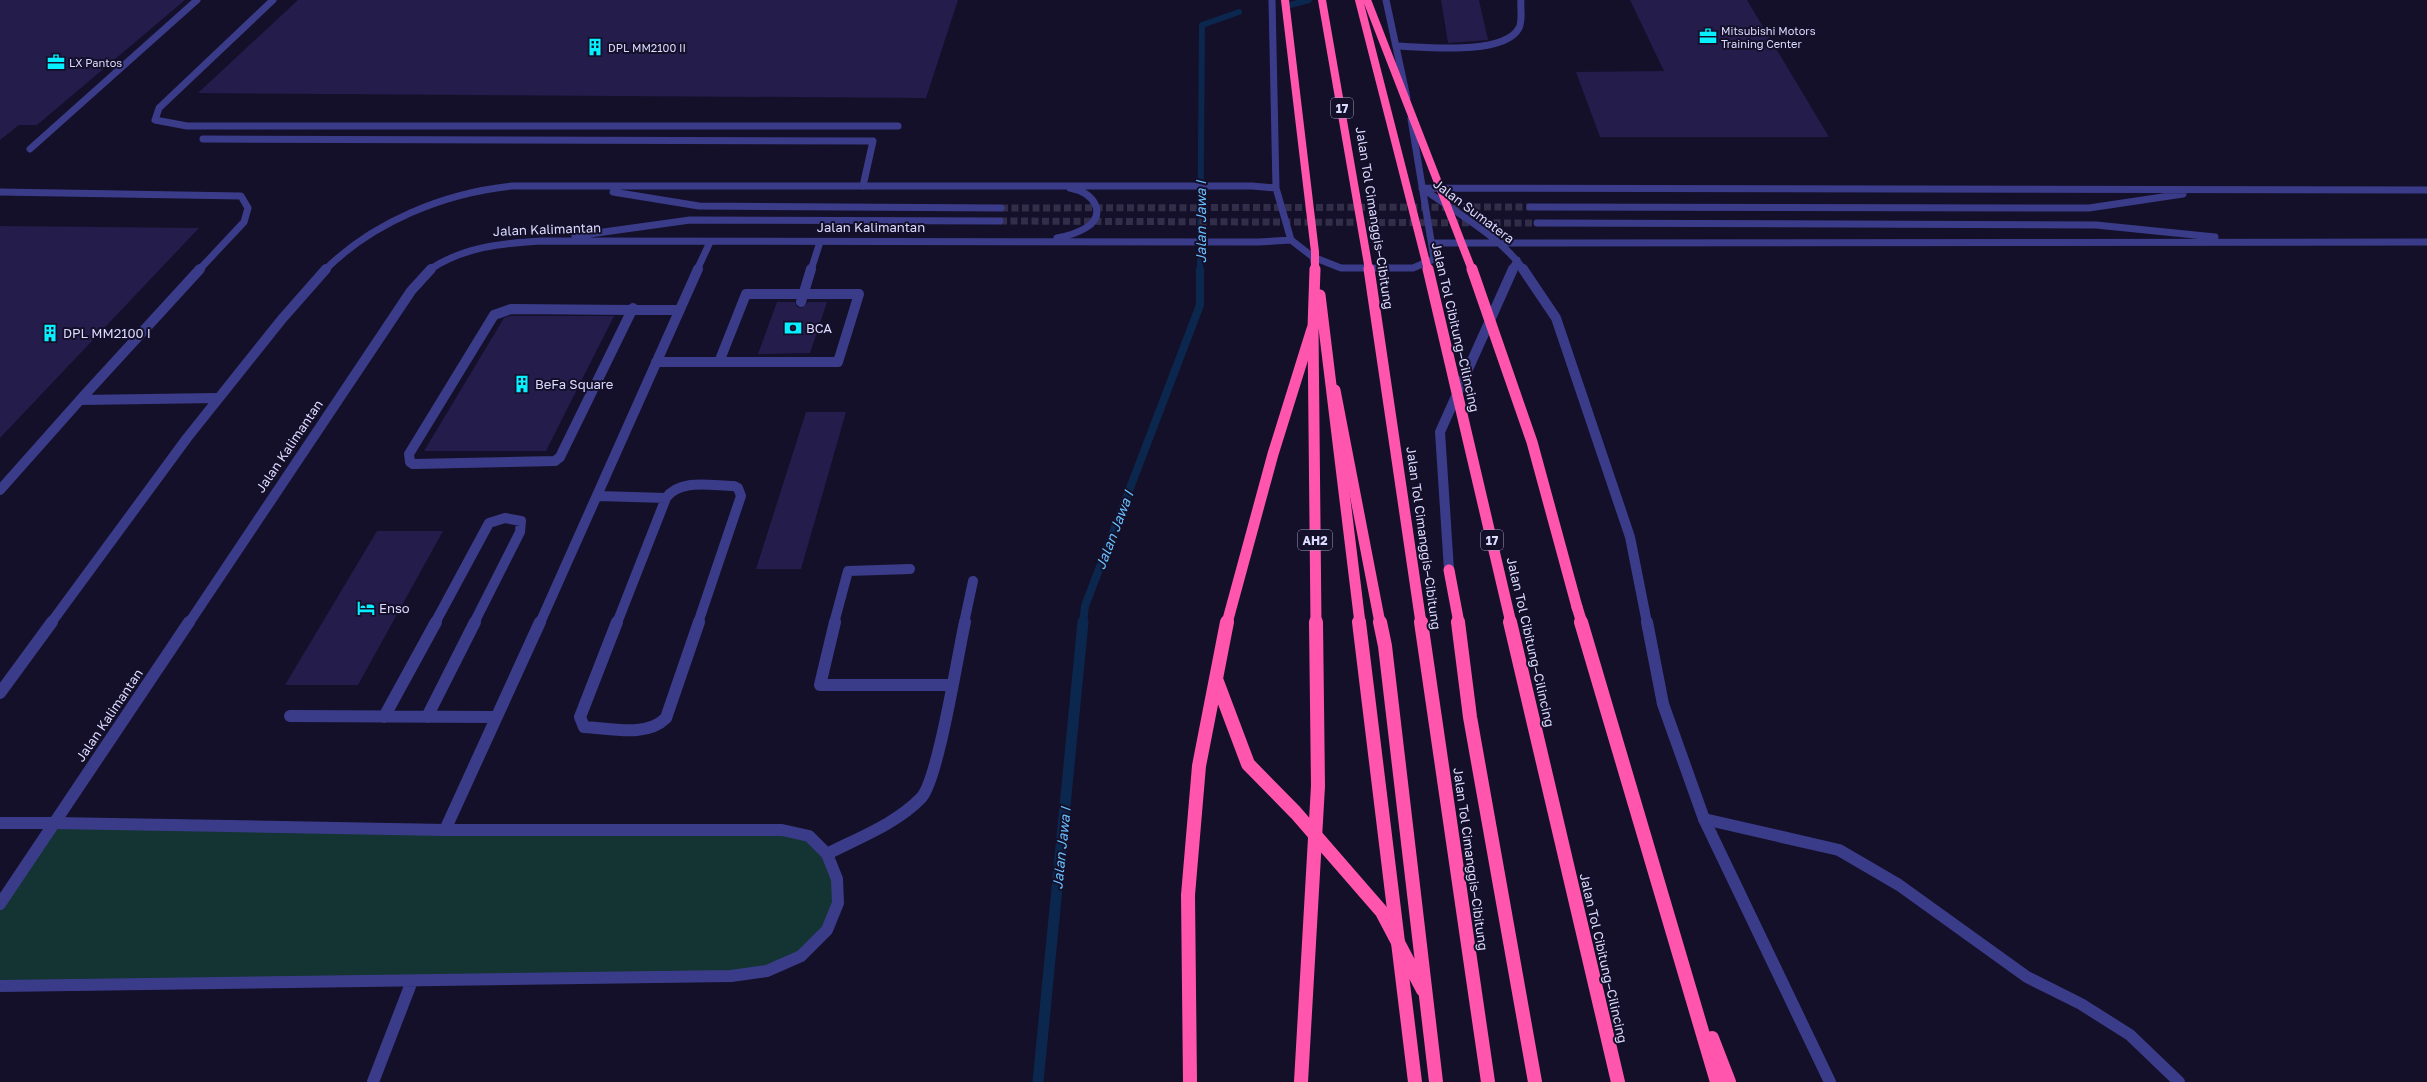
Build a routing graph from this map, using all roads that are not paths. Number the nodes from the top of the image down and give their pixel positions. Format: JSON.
{"nodes":[{"id":1,"x":197,"y":0,"type":"edge"},
{"id":2,"x":273,"y":0,"type":"edge"},
{"id":3,"x":1272,"y":0,"type":"edge"},
{"id":4,"x":1285,"y":0,"type":"edge"},
{"id":5,"x":1322,"y":0,"type":"edge"},
{"id":6,"x":1359,"y":0,"type":"edge"},
{"id":7,"x":1367,"y":0,"type":"edge"},
{"id":8,"x":1386,"y":0,"type":"edge"},
{"id":9,"x":1521,"y":0,"type":"edge"},
{"id":10,"x":1398,"y":46,"type":"junction"},
{"id":11,"x":898,"y":126,"type":"dead end"},
{"id":12,"x":203,"y":139,"type":"dead end"},
{"id":13,"x":30,"y":148,"type":"dead end"},
{"id":14,"x":1049,"y":184,"type":"junction"},
{"id":15,"x":575,"y":186,"type":"junction"},
{"id":16,"x":863,"y":186,"type":"junction"},
{"id":17,"x":1276,"y":188,"type":"junction"},
{"id":18,"x":1422,"y":188,"type":"junction"},
{"id":19,"x":2217,"y":190,"type":"junction"},
{"id":20,"x":2427,"y":190,"type":"edge"},
{"id":21,"x":0,"y":192,"type":"edge"},
{"id":22,"x":1530,"y":207,"type":"tunnel mouth"},
{"id":23,"x":1000,"y":208,"type":"tunnel mouth"},
{"id":24,"x":1000,"y":221,"type":"tunnel mouth"},
{"id":25,"x":1537,"y":223,"type":"tunnel mouth"},
{"id":26,"x":1291,"y":240,"type":"junction"},
{"id":27,"x":542,"y":241,"type":"junction"},
{"id":28,"x":710,"y":242,"type":"junction"},
{"id":29,"x":820,"y":242,"type":"junction"},
{"id":30,"x":1035,"y":242,"type":"junction"},
{"id":31,"x":2275,"y":242,"type":"junction"},
{"id":32,"x":2427,"y":242,"type":"edge"},
{"id":33,"x":1433,"y":243,"type":"junction"},
{"id":34,"x":1499,"y":243,"type":"junction"},
{"id":35,"x":1314,"y":255,"type":"junction"},
{"id":36,"x":1517,"y":260,"type":"junction"},
{"id":37,"x":1316,"y":279,"type":"junction"},
{"id":38,"x":802,"y":298,"type":"junction"},
{"id":39,"x":633,"y":308,"type":"junction"},
{"id":40,"x":680,"y":310,"type":"junction"},
{"id":41,"x":656,"y":362,"type":"junction"},
{"id":42,"x":719,"y":362,"type":"junction"},
{"id":43,"x":1330,"y":366,"type":"joint"},
{"id":44,"x":217,"y":398,"type":"junction"},
{"id":45,"x":80,"y":400,"type":"junction"},
{"id":46,"x":0,"y":490,"type":"edge"},
{"id":47,"x":598,"y":496,"type":"junction"},
{"id":48,"x":666,"y":498,"type":"junction"},
{"id":49,"x":910,"y":569,"type":"dead end"},
{"id":50,"x":1449,"y":570,"type":"joint"},
{"id":51,"x":973,"y":581,"type":"dead end"},
{"id":52,"x":1216,"y":678,"type":"junction"},
{"id":53,"x":952,"y":685,"type":"junction"},
{"id":54,"x":0,"y":693,"type":"edge"},
{"id":55,"x":290,"y":716,"type":"dead end"},
{"id":56,"x":384,"y":717,"type":"junction"},
{"id":57,"x":427,"y":717,"type":"junction"},
{"id":58,"x":496,"y":717,"type":"junction"},
{"id":59,"x":1704,"y":820,"type":"junction"},
{"id":60,"x":0,"y":822,"type":"edge"},
{"id":61,"x":54,"y":823,"type":"junction"},
{"id":62,"x":444,"y":830,"type":"junction"},
{"id":63,"x":827,"y":854,"type":"junction"},
{"id":64,"x":0,"y":904,"type":"edge"},
{"id":65,"x":1681,"y":959,"type":"junction"},
{"id":66,"x":412,"y":981,"type":"junction"},
{"id":67,"x":0,"y":986,"type":"edge"},
{"id":68,"x":1427,"y":996,"type":"junction"},
{"id":69,"x":373,"y":1082,"type":"edge"},
{"id":70,"x":1190,"y":1082,"type":"edge"},
{"id":71,"x":1301,"y":1082,"type":"edge"},
{"id":72,"x":1415,"y":1082,"type":"edge"},
{"id":73,"x":1436,"y":1082,"type":"edge"},
{"id":74,"x":1488,"y":1082,"type":"edge"},
{"id":75,"x":1535,"y":1082,"type":"edge"},
{"id":76,"x":1618,"y":1082,"type":"edge"},
{"id":77,"x":1717,"y":1082,"type":"edge"},
{"id":78,"x":1729,"y":1082,"type":"edge"},
{"id":79,"x":1830,"y":1082,"type":"edge"},
{"id":80,"x":2179,"y":1082,"type":"edge"}],
"edges":[{"from":1,"to":13,"type":"street"},
{"from":2,"to":11,"type":"street"},
{"from":3,"to":17,"type":"street"},
{"from":4,"to":35,"type":"highway","number":"AH2","bridge":true},
{"from":5,"to":74,"type":"highway","name":"Jalan Tol Cimanggis–Cibitung","number":"17","bridge":true},
{"from":6,"to":76,"type":"highway","name":"Jalan Tol Cibitung–Cilincing","number":"17","bridge":true},
{"from":7,"to":65,"type":"highway","bridge":true},
{"from":8,"to":10,"type":"street","name":"Jalan Sumatera"},
{"from":9,"to":10,"type":"street"},
{"from":10,"to":18,"type":"street","name":"Jalan Sumatera"},
{"from":12,"to":16,"type":"street"},
{"from":14,"to":16,"type":"street"},
{"from":14,"to":17,"type":"street"},
{"from":14,"to":30,"type":"street"},
{"from":15,"to":16,"type":"street"},
{"from":15,"to":23,"type":"street"},
{"from":15,"to":44,"type":"street"},
{"from":17,"to":26,"type":"street"},
{"from":18,"to":19,"type":"street"},
{"from":18,"to":33,"type":"street"},
{"from":18,"to":34,"type":"street","name":"Jalan Sumatera"},
{"from":19,"to":20,"type":"street"},
{"from":19,"to":22,"type":"street"},
{"from":21,"to":45,"type":"street"},
{"from":24,"to":27,"type":"street"},
{"from":25,"to":31,"type":"street"},
{"from":26,"to":30,"type":"street","name":"Jalan Kalimantan"},
{"from":26,"to":35,"type":"street"},
{"from":27,"to":28,"type":"street","name":"Jalan Kalimantan"},
{"from":27,"to":61,"type":"street","name":"Jalan Kalimantan"},
{"from":28,"to":29,"type":"street","name":"Jalan Kalimantan"},
{"from":28,"to":40,"type":"street"},
{"from":29,"to":30,"type":"street","name":"Jalan Kalimantan"},
{"from":29,"to":38,"type":"street"},
{"from":31,"to":32,"type":"street"},
{"from":31,"to":34,"type":"street"},
{"from":33,"to":34,"type":"street"},
{"from":33,"to":35,"type":"street"},
{"from":34,"to":36,"type":"street","name":"Jalan Sumatera"},
{"from":35,"to":37,"type":"street"},
{"from":35,"to":71,"type":"highway","number":"AH2","bridge":true},
{"from":35,"to":72,"type":"highway","bridge":true},
{"from":36,"to":50,"type":"street","name":"Jalan Sumatera"},
{"from":36,"to":59,"type":"street"},
{"from":37,"to":43,"type":"street"},
{"from":37,"to":52,"type":"highway"},
{"from":38,"to":42,"type":"street"},
{"from":38,"to":42,"type":"street"},
{"from":39,"to":39,"type":"street"},
{"from":39,"to":40,"type":"street"},
{"from":40,"to":41,"type":"street"},
{"from":41,"to":42,"type":"street"},
{"from":41,"to":47,"type":"street"},
{"from":43,"to":68,"type":"highway"},
{"from":44,"to":45,"type":"street"},
{"from":44,"to":54,"type":"street"},
{"from":45,"to":46,"type":"street"},
{"from":47,"to":48,"type":"street"},
{"from":47,"to":58,"type":"street"},
{"from":48,"to":48,"type":"street"},
{"from":49,"to":53,"type":"street"},
{"from":50,"to":75,"type":"highway"},
{"from":51,"to":53,"type":"street"},
{"from":52,"to":68,"type":"highway"},
{"from":52,"to":70,"type":"highway"},
{"from":53,"to":63,"type":"street"},
{"from":55,"to":56,"type":"street"},
{"from":56,"to":57,"type":"street"},
{"from":56,"to":57,"type":"street"},
{"from":57,"to":58,"type":"street"},
{"from":58,"to":62,"type":"street"},
{"from":59,"to":79,"type":"street"},
{"from":59,"to":80,"type":"street"},
{"from":60,"to":61,"type":"street"},
{"from":61,"to":62,"type":"street"},
{"from":61,"to":64,"type":"street","name":"Jalan Kalimantan"},
{"from":62,"to":63,"type":"street"},
{"from":63,"to":66,"type":"street"},
{"from":65,"to":77,"type":"highway"},
{"from":65,"to":78,"type":"highway"},
{"from":66,"to":67,"type":"street"},
{"from":66,"to":69,"type":"street"},
{"from":68,"to":73,"type":"highway"}]}
